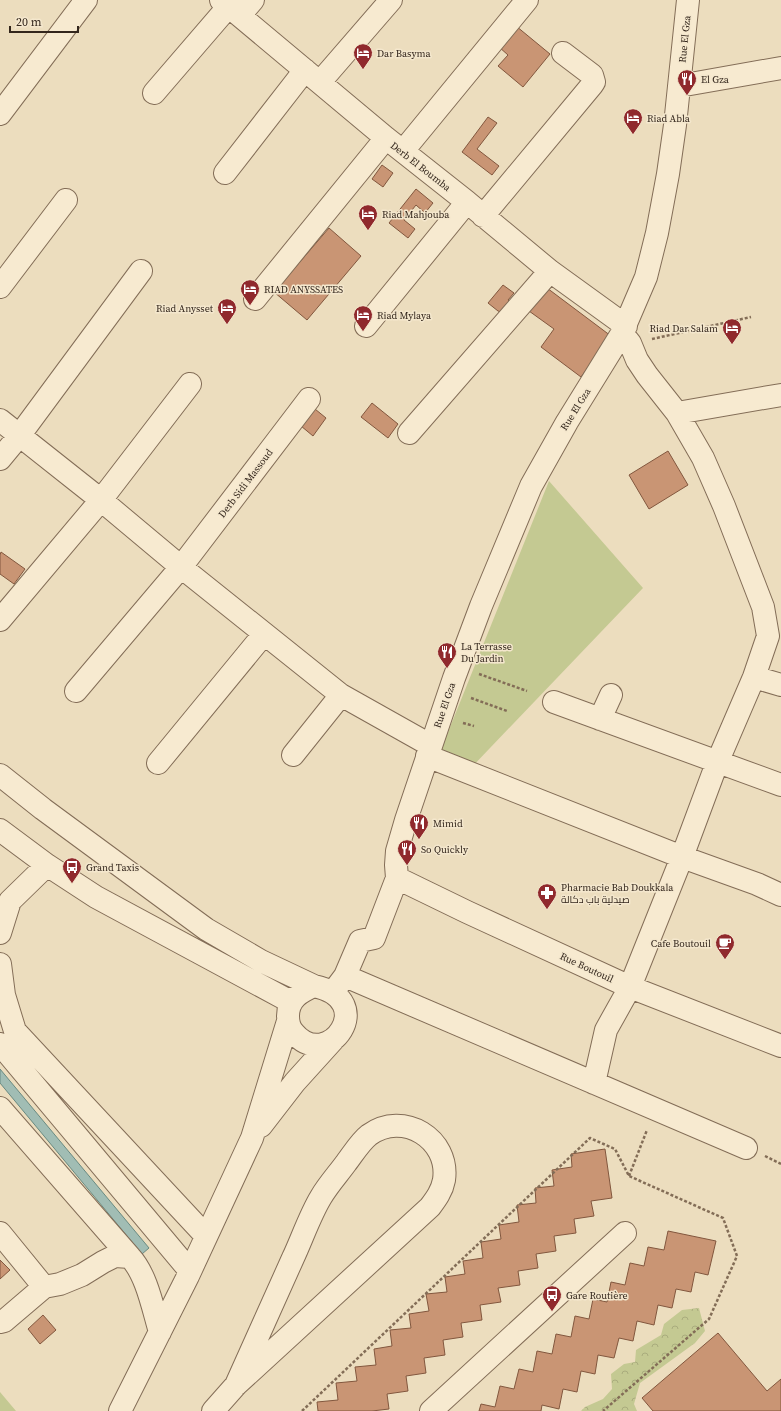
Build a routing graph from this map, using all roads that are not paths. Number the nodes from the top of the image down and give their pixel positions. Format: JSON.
{"nodes":[{"id":1,"x":86,"y":0,"type":"edge"},
{"id":2,"x":391,"y":0,"type":"edge"},
{"id":3,"x":528,"y":0,"type":"edge"},
{"id":4,"x":688,"y":0,"type":"edge"},
{"id":5,"x":235,"y":5,"type":"edge"},
{"id":6,"x":563,"y":54,"type":"dead end"},
{"id":7,"x":781,"y":68,"type":"edge"},
{"id":8,"x":313,"y":76,"type":"junction"},
{"id":9,"x":679,"y":86,"type":"junction"},
{"id":10,"x":154,"y":93,"type":"dead end"},
{"id":11,"x":0,"y":114,"type":"edge"},
{"id":12,"x":386,"y":138,"type":"junction"},
{"id":13,"x":403,"y":151,"type":"junction"},
{"id":14,"x":226,"y":173,"type":"dead end"},
{"id":15,"x":66,"y":200,"type":"dead end"},
{"id":16,"x":475,"y":209,"type":"junction"},
{"id":17,"x":141,"y":271,"type":"dead end"},
{"id":18,"x":550,"y":271,"type":"junction"},
{"id":19,"x":0,"y":287,"type":"edge"},
{"id":20,"x":255,"y":299,"type":"dead end"},
{"id":21,"x":366,"y":326,"type":"dead end"},
{"id":22,"x":626,"y":334,"type":"junction"},
{"id":23,"x":190,"y":384,"type":"dead end"},
{"id":24,"x":781,"y":395,"type":"edge"},
{"id":25,"x":309,"y":399,"type":"dead end"},
{"id":26,"x":677,"y":413,"type":"junction"},
{"id":27,"x":0,"y":420,"type":"edge"},
{"id":28,"x":409,"y":433,"type":"dead end"},
{"id":29,"x":19,"y":436,"type":"junction"},
{"id":30,"x":0,"y":459,"type":"edge"},
{"id":31,"x":101,"y":500,"type":"junction"},
{"id":32,"x":181,"y":567,"type":"junction"},
{"id":33,"x":0,"y":620,"type":"edge"},
{"id":34,"x":264,"y":634,"type":"junction"},
{"id":35,"x":754,"y":676,"type":"junction"},
{"id":36,"x":781,"y":685,"type":"edge"},
{"id":37,"x":76,"y":691,"type":"dead end"},
{"id":38,"x":341,"y":695,"type":"junction"},
{"id":39,"x":611,"y":695,"type":"dead end"},
{"id":40,"x":554,"y":702,"type":"dead end"},
{"id":41,"x":600,"y":719,"type":"junction"},
{"id":42,"x":428,"y":751,"type":"junction"},
{"id":43,"x":294,"y":755,"type":"dead end"},
{"id":44,"x":158,"y":763,"type":"dead end"},
{"id":45,"x":717,"y":763,"type":"junction"},
{"id":46,"x":0,"y":775,"type":"edge"},
{"id":47,"x":781,"y":785,"type":"edge"},
{"id":48,"x":0,"y":830,"type":"edge"},
{"id":49,"x":682,"y":857,"type":"junction"},
{"id":50,"x":47,"y":865,"type":"junction"},
{"id":51,"x":397,"y":878,"type":"junction"},
{"id":52,"x":781,"y":895,"type":"edge"},
{"id":53,"x":0,"y":933,"type":"edge"},
{"id":54,"x":0,"y":964,"type":"edge"},
{"id":55,"x":331,"y":984,"type":"junction"},
{"id":56,"x":630,"y":987,"type":"junction"},
{"id":57,"x":289,"y":1012,"type":"junction"},
{"id":58,"x":333,"y":1040,"type":"junction"},
{"id":59,"x":0,"y":1044,"type":"edge"},
{"id":60,"x":781,"y":1046,"type":"edge"},
{"id":61,"x":594,"y":1083,"type":"junction"},
{"id":62,"x":0,"y":1108,"type":"edge"},
{"id":63,"x":252,"y":1138,"type":"junction"},
{"id":64,"x":746,"y":1148,"type":"dead end"},
{"id":65,"x":0,"y":1233,"type":"edge"},
{"id":66,"x":625,"y":1233,"type":"dead end"},
{"id":67,"x":206,"y":1236,"type":"junction"},
{"id":68,"x":130,"y":1257,"type":"junction"},
{"id":69,"x":190,"y":1271,"type":"junction"},
{"id":70,"x":44,"y":1287,"type":"junction"},
{"id":71,"x":0,"y":1322,"type":"edge"},
{"id":72,"x":160,"y":1332,"type":"junction"},
{"id":73,"x":236,"y":1385,"type":"junction"},
{"id":74,"x":121,"y":1410,"type":"edge"},
{"id":75,"x":213,"y":1411,"type":"edge"},
{"id":76,"x":431,"y":1411,"type":"edge"}],
"edges":[{"from":1,"to":11,"type":"street"},
{"from":2,"to":8,"type":"street"},
{"from":3,"to":13,"type":"street"},
{"from":4,"to":9,"type":"street","name":"Rue El Gza"},
{"from":5,"to":8,"type":"street","name":"Derb El Boumba"},
{"from":5,"to":10,"type":"street"},
{"from":6,"to":16,"type":"street"},
{"from":7,"to":9,"type":"street"},
{"from":8,"to":12,"type":"street","name":"Derb El Boumba"},
{"from":8,"to":14,"type":"street"},
{"from":9,"to":22,"type":"street","name":"Rue El Gza"},
{"from":12,"to":13,"type":"street","name":"Derb El Boumba"},
{"from":12,"to":20,"type":"street"},
{"from":13,"to":16,"type":"street","name":"Derb El Boumba"},
{"from":15,"to":19,"type":"street"},
{"from":16,"to":18,"type":"street","name":"Derb El Boumba"},
{"from":16,"to":21,"type":"street"},
{"from":17,"to":29,"type":"street"},
{"from":18,"to":22,"type":"street","name":"Derb El Boumba"},
{"from":18,"to":28,"type":"street"},
{"from":22,"to":26,"type":"street"},
{"from":22,"to":42,"type":"street","name":"Rue El Gza"},
{"from":23,"to":31,"type":"street"},
{"from":24,"to":26,"type":"street"},
{"from":25,"to":32,"type":"street","name":"Derb Sidi Massoud"},
{"from":26,"to":35,"type":"street"},
{"from":27,"to":29,"type":"street"},
{"from":29,"to":30,"type":"street"},
{"from":29,"to":31,"type":"street"},
{"from":31,"to":32,"type":"street"},
{"from":31,"to":33,"type":"street"},
{"from":32,"to":34,"type":"street"},
{"from":32,"to":37,"type":"street","name":"Derb Sidi Massoud"},
{"from":34,"to":38,"type":"street"},
{"from":34,"to":44,"type":"street"},
{"from":35,"to":36,"type":"street"},
{"from":35,"to":45,"type":"street"},
{"from":38,"to":42,"type":"street"},
{"from":38,"to":43,"type":"street"},
{"from":39,"to":41,"type":"street"},
{"from":40,"to":41,"type":"street"},
{"from":41,"to":45,"type":"street"},
{"from":42,"to":49,"type":"street"},
{"from":42,"to":51,"type":"street","name":"Rue El Gza"},
{"from":45,"to":47,"type":"street"},
{"from":45,"to":49,"type":"street"},
{"from":46,"to":55,"type":"street"},
{"from":48,"to":50,"type":"street"},
{"from":49,"to":52,"type":"street"},
{"from":49,"to":56,"type":"street"},
{"from":50,"to":53,"type":"street"},
{"from":50,"to":57,"type":"street"},
{"from":51,"to":55,"type":"street","name":"Rue El Gza"},
{"from":51,"to":56,"type":"street","name":"Rue Boutouil"},
{"from":54,"to":67,"type":"street"},
{"from":55,"to":57,"type":"street"},
{"from":55,"to":58,"type":"street"},
{"from":55,"to":61,"type":"street"},
{"from":56,"to":60,"type":"street","name":"Rue Boutouil"},
{"from":56,"to":61,"type":"street"},
{"from":57,"to":58,"type":"street"},
{"from":57,"to":63,"type":"street"},
{"from":58,"to":63,"type":"street"},
{"from":59,"to":69,"type":"street"},
{"from":61,"to":64,"type":"street"},
{"from":62,"to":68,"type":"street"},
{"from":63,"to":67,"type":"street"},
{"from":65,"to":70,"type":"street"},
{"from":66,"to":76,"type":"street"},
{"from":67,"to":69,"type":"street"},
{"from":68,"to":70,"type":"street"},
{"from":68,"to":72,"type":"street"},
{"from":69,"to":72,"type":"street"},
{"from":70,"to":71,"type":"street"},
{"from":72,"to":74,"type":"street"},
{"from":73,"to":73,"type":"street"},
{"from":73,"to":75,"type":"street"}]}
